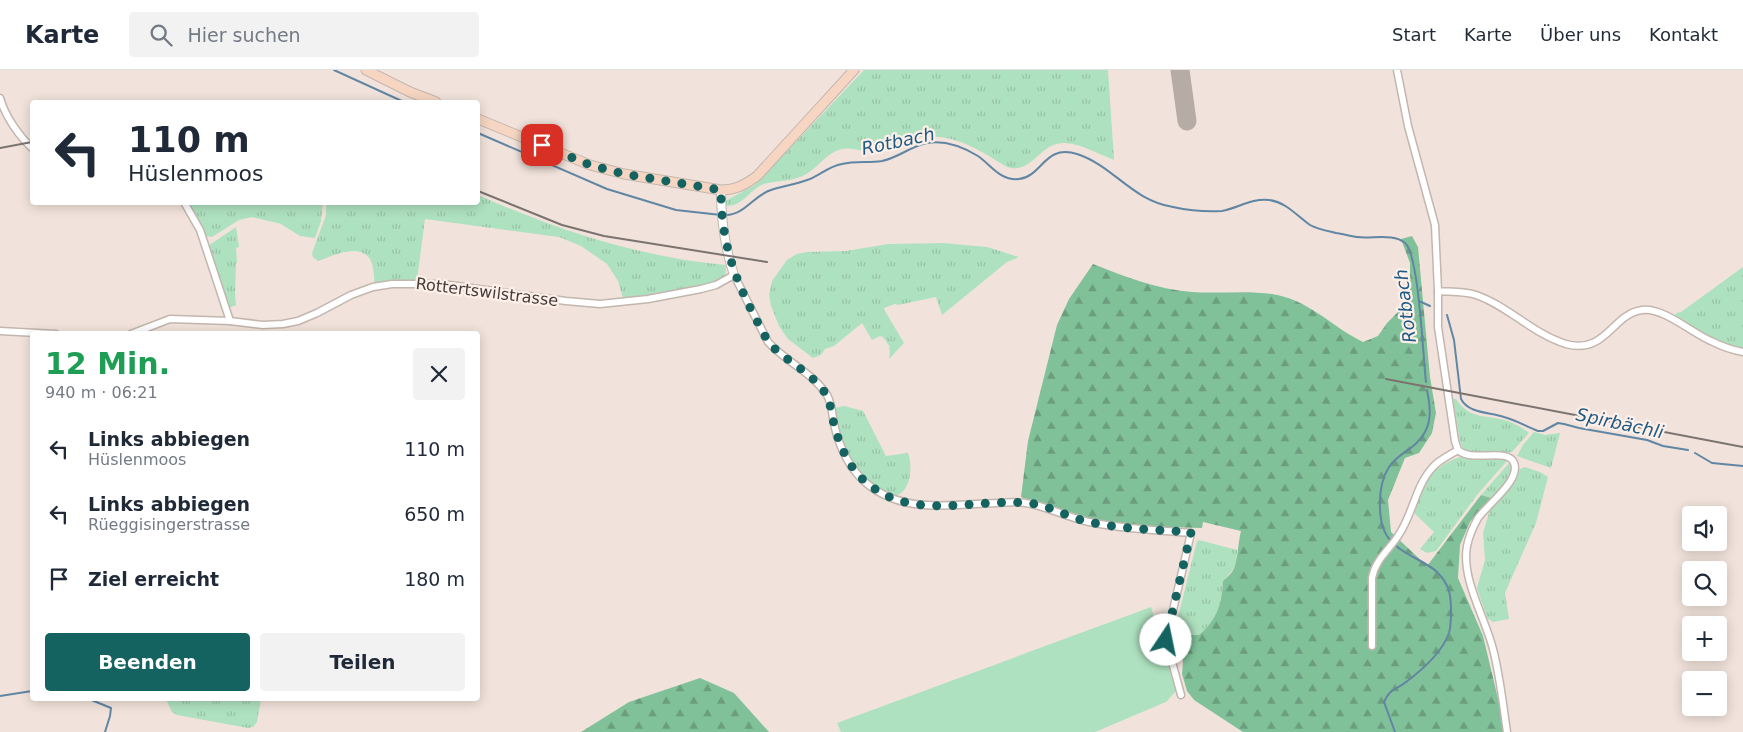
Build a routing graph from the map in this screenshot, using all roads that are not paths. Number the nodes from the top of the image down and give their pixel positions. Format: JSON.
{"nodes":[{"id":1,"x":366,"y":70,"type":"edge"},
{"id":2,"x":854,"y":70,"type":"edge"},
{"id":3,"x":1397,"y":70,"type":"edge"},
{"id":4,"x":0,"y":98,"type":"edge"},
{"id":5,"x":431,"y":100,"type":"edge"},
{"id":6,"x":480,"y":120,"type":"edge"},
{"id":7,"x":30,"y":146,"type":"edge"},
{"id":8,"x":721,"y":190,"type":"junction"},
{"id":9,"x":186,"y":205,"type":"edge"},
{"id":10,"x":734,"y":275,"type":"junction"},
{"id":11,"x":1438,"y":291,"type":"junction"},
{"id":12,"x":230,"y":321,"type":"junction"},
{"id":13,"x":0,"y":331,"type":"edge"},
{"id":14,"x":139,"y":331,"type":"edge"},
{"id":15,"x":30,"y":333,"type":"edge"},
{"id":16,"x":1743,"y":352,"type":"edge"},
{"id":17,"x":1458,"y":450,"type":"junction"},
{"id":18,"x":1372,"y":646,"type":"dead end"},
{"id":19,"x":1181,"y":696,"type":"dead end"},
{"id":20,"x":1507,"y":732,"type":"edge"}],
"edges":[{"from":1,"to":5,"type":"main road"},
{"from":2,"to":8,"type":"main road"},
{"from":3,"to":11,"type":"street"},
{"from":4,"to":7,"type":"street"},
{"from":6,"to":8,"type":"main road"},
{"from":8,"to":10,"type":"street"},
{"from":9,"to":12,"type":"street"},
{"from":10,"to":12,"type":"street","name":"Rottertswilstrasse"},
{"from":10,"to":19,"type":"street"},
{"from":11,"to":16,"type":"street"},
{"from":11,"to":17,"type":"street"},
{"from":12,"to":14,"type":"street","name":"Rottertswilstrasse"},
{"from":13,"to":15,"type":"street"},
{"from":17,"to":18,"type":"street"},
{"from":17,"to":20,"type":"street"}]}
